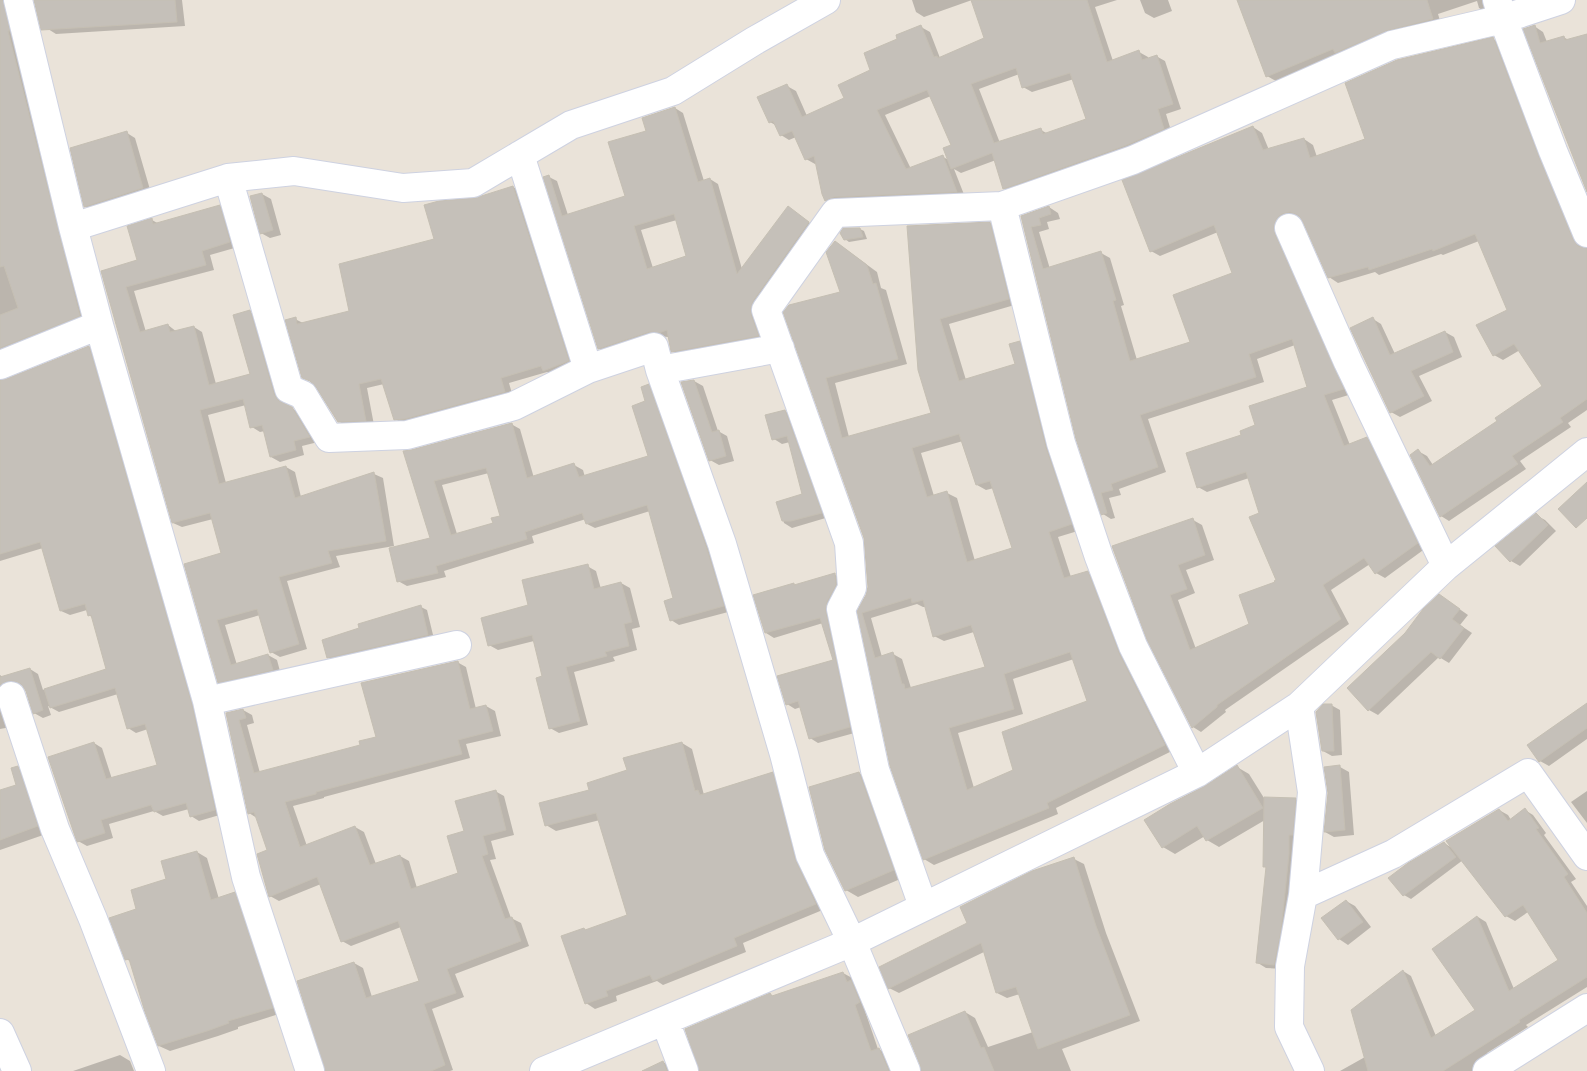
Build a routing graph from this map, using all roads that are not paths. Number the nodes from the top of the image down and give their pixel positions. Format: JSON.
{"nodes":[{"id":1,"x":18,"y":0,"type":"edge"},
{"id":2,"x":826,"y":0,"type":"edge"},
{"id":3,"x":1561,"y":0,"type":"edge"},
{"id":4,"x":1500,"y":10,"type":"edge"},
{"id":5,"x":520,"y":155,"type":"junction"},
{"id":6,"x":228,"y":178,"type":"junction"},
{"id":7,"x":1002,"y":206,"type":"junction"},
{"id":8,"x":73,"y":227,"type":"junction"},
{"id":9,"x":1289,"y":228,"type":"dead end"},
{"id":10,"x":1587,"y":233,"type":"edge"},
{"id":11,"x":99,"y":325,"type":"junction"},
{"id":12,"x":780,"y":348,"type":"junction"},
{"id":13,"x":0,"y":365,"type":"edge"},
{"id":14,"x":588,"y":369,"type":"junction"},
{"id":15,"x":660,"y":370,"type":"junction"},
{"id":16,"x":1587,"y":452,"type":"edge"},
{"id":17,"x":1446,"y":566,"type":"junction"},
{"id":18,"x":457,"y":645,"type":"dead end"},
{"id":19,"x":11,"y":696,"type":"dead end"},
{"id":20,"x":208,"y":701,"type":"junction"},
{"id":21,"x":1299,"y":706,"type":"junction"},
{"id":22,"x":1197,"y":773,"type":"junction"},
{"id":23,"x":1587,"y":856,"type":"edge"},
{"id":24,"x":1303,"y":895,"type":"junction"},
{"id":25,"x":923,"y":906,"type":"junction"},
{"id":26,"x":852,"y":942,"type":"junction"},
{"id":27,"x":1587,"y":1008,"type":"edge"},
{"id":28,"x":665,"y":1021,"type":"junction"},
{"id":29,"x":0,"y":1033,"type":"edge"},
{"id":30,"x":557,"y":1069,"type":"edge"},
{"id":31,"x":17,"y":1071,"type":"edge"},
{"id":32,"x":151,"y":1071,"type":"edge"},
{"id":33,"x":310,"y":1071,"type":"edge"},
{"id":34,"x":684,"y":1071,"type":"edge"},
{"id":35,"x":906,"y":1071,"type":"edge"},
{"id":36,"x":1310,"y":1071,"type":"edge"},
{"id":37,"x":1487,"y":1071,"type":"edge"}],
"edges":[{"from":1,"to":8,"type":"street"},
{"from":2,"to":5,"type":"street"},
{"from":3,"to":4,"type":"street"},
{"from":4,"to":7,"type":"street"},
{"from":4,"to":10,"type":"street"},
{"from":5,"to":6,"type":"street"},
{"from":5,"to":14,"type":"street"},
{"from":6,"to":8,"type":"street"},
{"from":6,"to":14,"type":"street"},
{"from":7,"to":12,"type":"street"},
{"from":7,"to":22,"type":"street"},
{"from":8,"to":11,"type":"street"},
{"from":9,"to":17,"type":"street"},
{"from":11,"to":13,"type":"street"},
{"from":11,"to":20,"type":"street"},
{"from":12,"to":15,"type":"street"},
{"from":12,"to":25,"type":"street"},
{"from":14,"to":15,"type":"street"},
{"from":15,"to":26,"type":"street"},
{"from":16,"to":17,"type":"street"},
{"from":17,"to":21,"type":"street"},
{"from":18,"to":20,"type":"street"},
{"from":19,"to":32,"type":"street"},
{"from":20,"to":33,"type":"street"},
{"from":21,"to":22,"type":"street"},
{"from":21,"to":24,"type":"street"},
{"from":22,"to":25,"type":"street"},
{"from":23,"to":24,"type":"street"},
{"from":24,"to":36,"type":"street"},
{"from":25,"to":26,"type":"street"},
{"from":26,"to":28,"type":"street"},
{"from":26,"to":35,"type":"street"},
{"from":27,"to":37,"type":"street"},
{"from":28,"to":30,"type":"street"},
{"from":28,"to":34,"type":"street"},
{"from":29,"to":31,"type":"street"}]}
